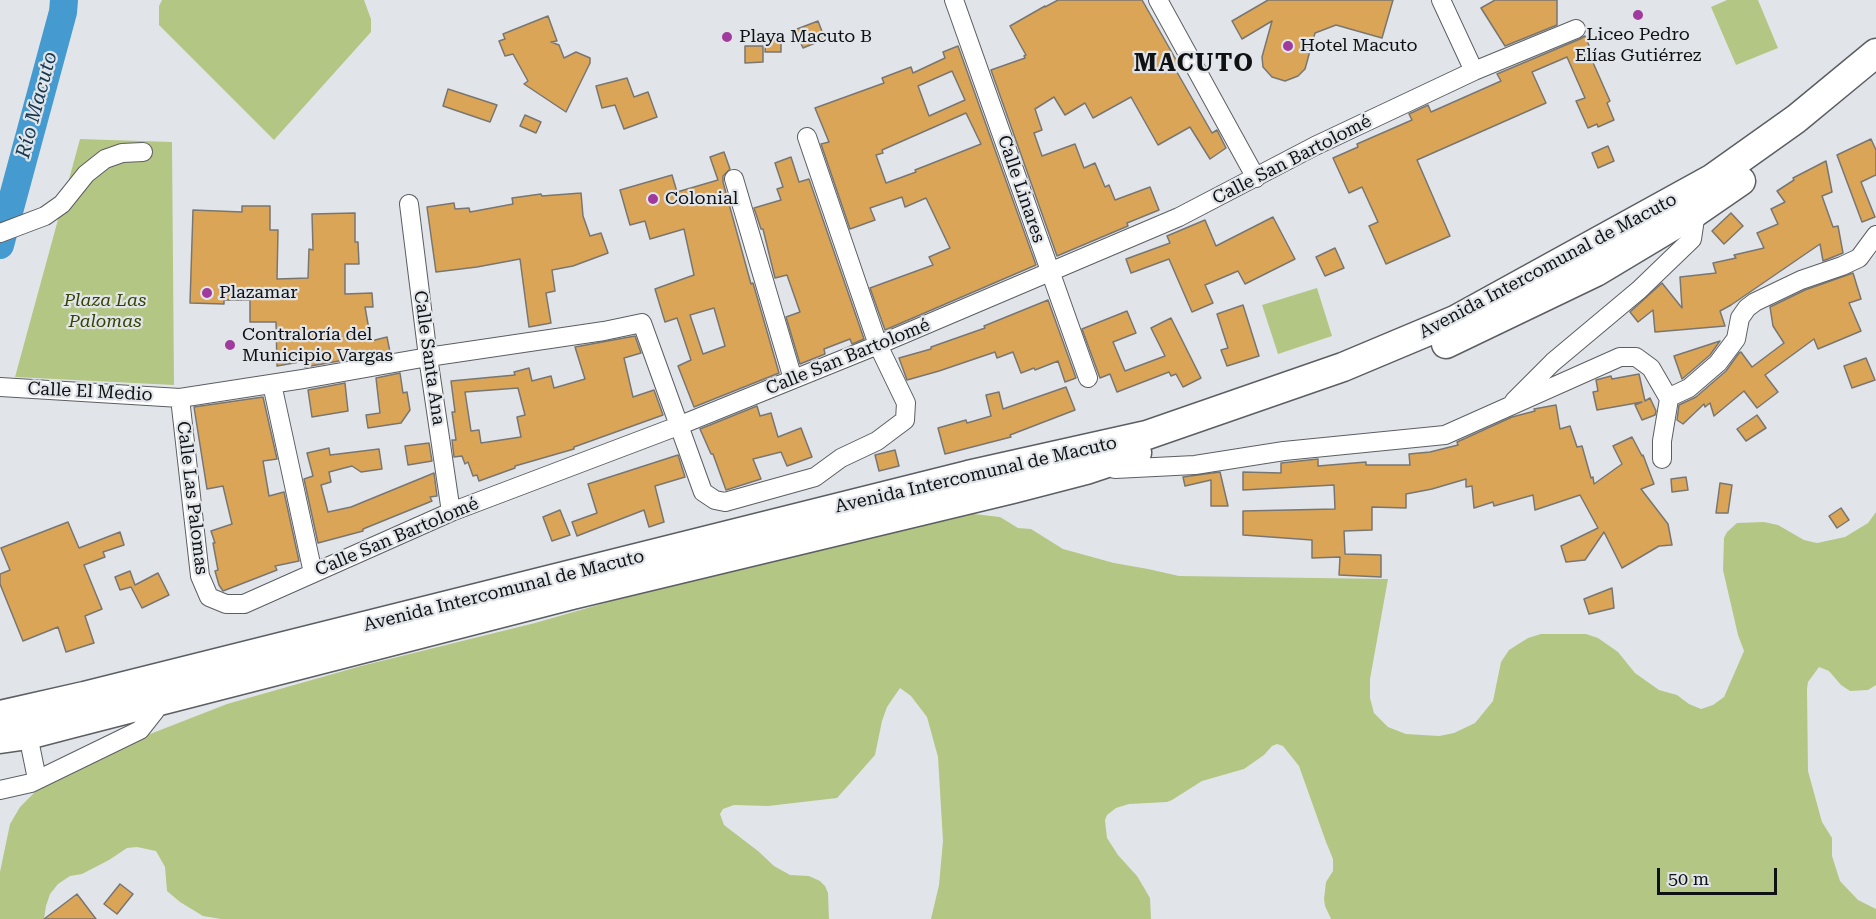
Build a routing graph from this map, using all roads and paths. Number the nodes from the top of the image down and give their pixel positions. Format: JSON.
{"nodes":[{"id":1,"x":954,"y":0,"type":"edge"},
{"id":2,"x":1158,"y":0,"type":"edge"},
{"id":3,"x":1441,"y":0,"type":"edge"},
{"id":4,"x":1576,"y":29,"type":"dead end"},
{"id":5,"x":1876,"y":52,"type":"edge"},
{"id":6,"x":1474,"y":71,"type":"junction"},
{"id":7,"x":1876,"y":77,"type":"edge"},
{"id":8,"x":807,"y":137,"type":"dead end"},
{"id":9,"x":143,"y":152,"type":"dead end"},
{"id":10,"x":1256,"y":178,"type":"junction"},
{"id":11,"x":734,"y":180,"type":"dead end"},
{"id":12,"x":409,"y":204,"type":"dead end"},
{"id":13,"x":1696,"y":212,"type":"junction"},
{"id":14,"x":0,"y":233,"type":"edge"},
{"id":15,"x":1876,"y":235,"type":"edge"},
{"id":16,"x":1050,"y":272,"type":"junction"},
{"id":17,"x":878,"y":345,"type":"junction"},
{"id":18,"x":428,"y":357,"type":"junction"},
{"id":19,"x":1088,"y":378,"type":"dead end"},
{"id":20,"x":793,"y":379,"type":"junction"},
{"id":21,"x":272,"y":384,"type":"junction"},
{"id":22,"x":0,"y":387,"type":"edge"},
{"id":23,"x":180,"y":398,"type":"junction"},
{"id":24,"x":1669,"y":399,"type":"junction"},
{"id":25,"x":1507,"y":408,"type":"junction"},
{"id":26,"x":678,"y":426,"type":"junction"},
{"id":27,"x":1662,"y":459,"type":"dead end"},
{"id":28,"x":1086,"y":470,"type":"junction"},
{"id":29,"x":818,"y":494,"type":"junction"},
{"id":30,"x":451,"y":512,"type":"junction"},
{"id":31,"x":313,"y":573,"type":"junction"},
{"id":32,"x":209,"y":597,"type":"joint"},
{"id":33,"x":158,"y":702,"type":"junction"},
{"id":34,"x":0,"y":715,"type":"edge"},
{"id":35,"x":28,"y":735,"type":"junction"},
{"id":36,"x":0,"y":739,"type":"edge"},
{"id":37,"x":37,"y":779,"type":"junction"},
{"id":38,"x":0,"y":790,"type":"edge"}],
"edges":[{"from":1,"to":16,"type":"street","name":"Calle Linares"},
{"from":2,"to":10,"type":"street"},
{"from":3,"to":6,"type":"street"},
{"from":4,"to":6,"type":"street","name":"Calle San Bartolomé"},
{"from":5,"to":29,"type":"main road","name":"Avenida Intercomunal de Macuto"},
{"from":6,"to":10,"type":"street","name":"Calle San Bartolomé"},
{"from":7,"to":13,"type":"main road","name":"Avenida Intercomunal de Macuto"},
{"from":8,"to":17,"type":"street"},
{"from":9,"to":14,"type":"street"},
{"from":10,"to":16,"type":"street","name":"Calle San Bartolomé"},
{"from":11,"to":20,"type":"street"},
{"from":12,"to":18,"type":"street","name":"Calle Santa Ana"},
{"from":13,"to":25,"type":"street"},
{"from":13,"to":28,"type":"main road","name":"Avenida Intercomunal de Macuto"},
{"from":15,"to":24,"type":"street"},
{"from":16,"to":17,"type":"street","name":"Calle San Bartolomé"},
{"from":16,"to":19,"type":"street","name":"Calle Linares"},
{"from":17,"to":20,"type":"street","name":"Calle San Bartolomé"},
{"from":17,"to":29,"type":"street"},
{"from":18,"to":21,"type":"street","name":"Calle El Medio"},
{"from":18,"to":26,"type":"street","name":"Calle El Medio"},
{"from":18,"to":30,"type":"street","name":"Calle Santa Ana"},
{"from":20,"to":26,"type":"street","name":"Calle San Bartolomé"},
{"from":21,"to":23,"type":"street","name":"Calle El Medio"},
{"from":21,"to":31,"type":"street"},
{"from":22,"to":23,"type":"street","name":"Calle El Medio"},
{"from":23,"to":32,"type":"street","name":"Calle Las Palomas"},
{"from":24,"to":25,"type":"street"},
{"from":24,"to":27,"type":"street"},
{"from":25,"to":28,"type":"street"},
{"from":26,"to":29,"type":"street"},
{"from":26,"to":30,"type":"street","name":"Calle San Bartolomé"},
{"from":28,"to":33,"type":"main road","name":"Avenida Intercomunal de Macuto"},
{"from":29,"to":34,"type":"main road","name":"Avenida Intercomunal de Macuto"},
{"from":30,"to":31,"type":"street","name":"Calle San Bartolomé"},
{"from":31,"to":32,"type":"street","name":"Calle San Bartolomé"},
{"from":33,"to":35,"type":"main road","name":"Avenida Intercomunal de Macuto"},
{"from":33,"to":37,"type":"street"},
{"from":35,"to":36,"type":"main road","name":"Avenida Intercomunal de Macuto"},
{"from":35,"to":37,"type":"street"},
{"from":37,"to":38,"type":"street"}]}
